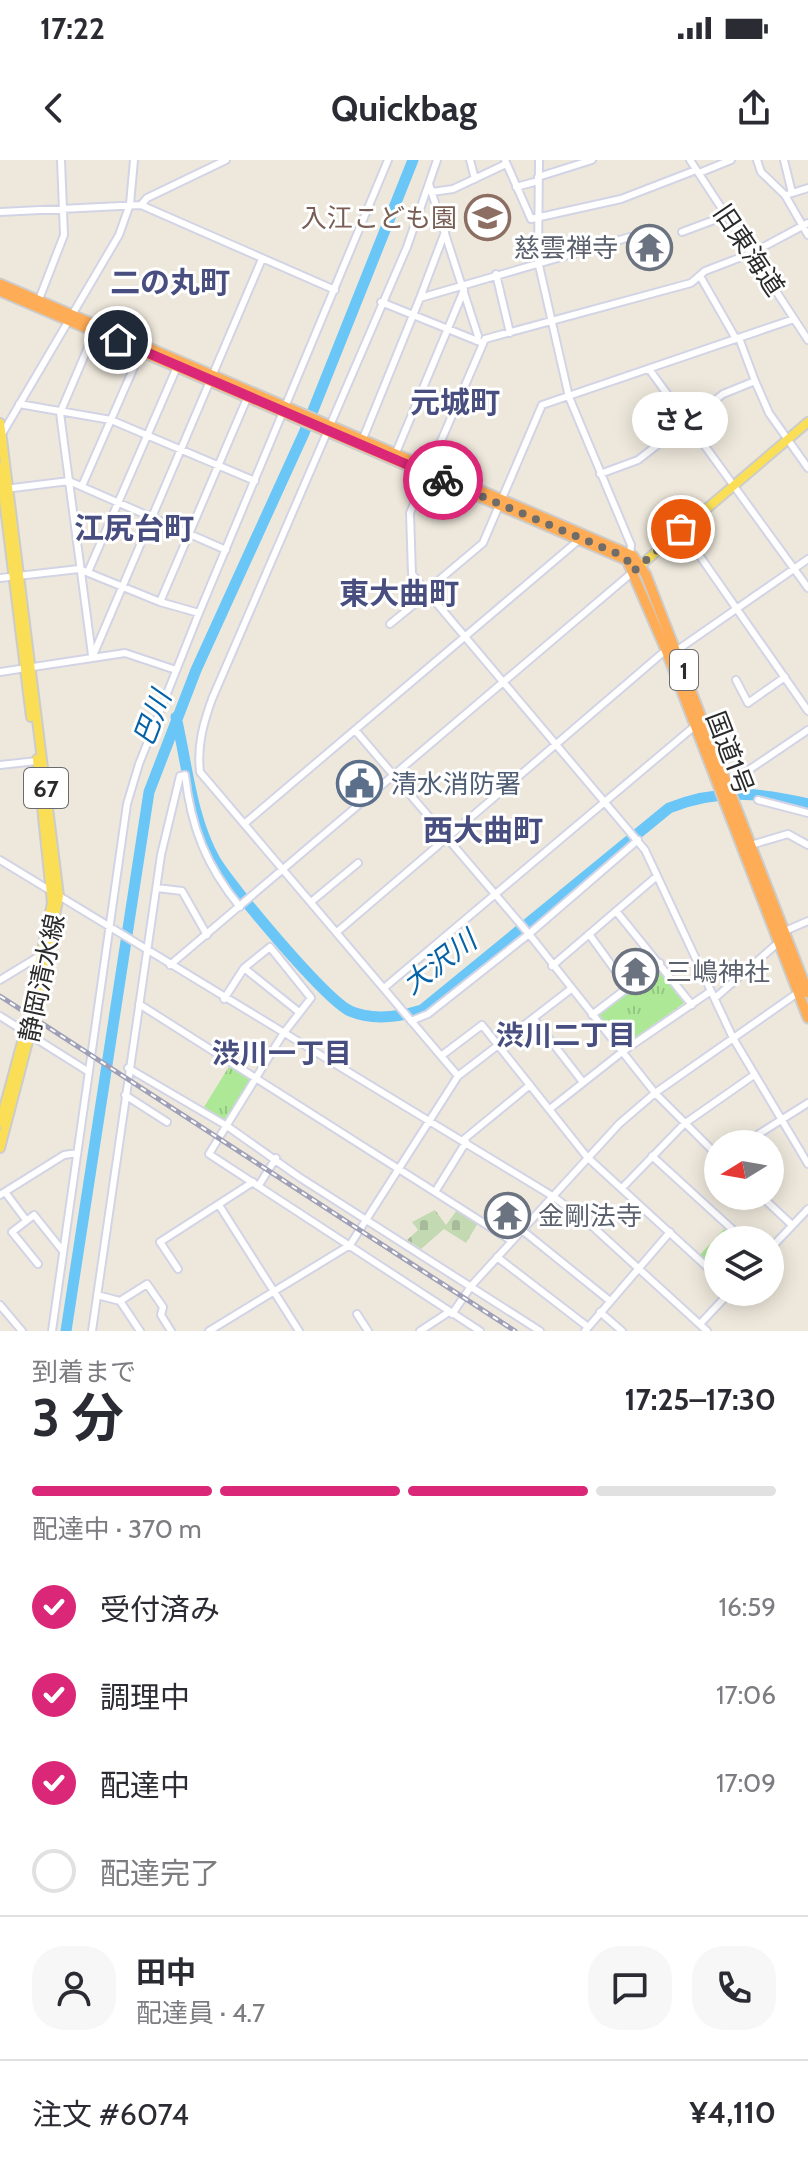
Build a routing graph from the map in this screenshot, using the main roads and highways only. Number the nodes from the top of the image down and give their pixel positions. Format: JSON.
{"nodes":[{"id":1,"x":0,"y":284,"type":"edge"},
{"id":2,"x":0,"y":291,"type":"edge"},
{"id":3,"x":38,"y":302,"type":"junction"},
{"id":4,"x":70,"y":316,"type":"junction"},
{"id":5,"x":212,"y":378,"type":"junction"},
{"id":6,"x":288,"y":409,"type":"junction"},
{"id":7,"x":808,"y":422,"type":"edge"},
{"id":8,"x":0,"y":423,"type":"edge"},
{"id":9,"x":1,"y":436,"type":"edge"},
{"id":10,"x":0,"y":467,"type":"edge"},
{"id":11,"x":4,"y":489,"type":"edge"},
{"id":12,"x":500,"y":501,"type":"junction"},
{"id":13,"x":630,"y":558,"type":"junction"},
{"id":14,"x":637,"y":568,"type":"junction"},
{"id":15,"x":671,"y":650,"type":"junction"},
{"id":16,"x":28,"y":668,"type":"junction"},
{"id":17,"x":727,"y":791,"type":"junction"},
{"id":18,"x":55,"y":893,"type":"junction"},
{"id":19,"x":805,"y":990,"type":"edge"},
{"id":20,"x":808,"y":1018,"type":"edge"},
{"id":21,"x":28,"y":1033,"type":"junction"},
{"id":22,"x":0,"y":1123,"type":"edge"},
{"id":23,"x":0,"y":1148,"type":"edge"}],
"edges":[{"from":1,"to":3,"type":"highway"},
{"from":2,"to":3,"type":"highway"},
{"from":3,"to":4,"type":"highway"},
{"from":4,"to":5,"type":"highway"},
{"from":4,"to":5,"type":"highway"},
{"from":5,"to":6,"type":"highway"},
{"from":5,"to":6,"type":"highway"},
{"from":6,"to":12,"type":"highway"},
{"from":7,"to":14,"type":"main road"},
{"from":8,"to":9,"type":"main road","name":"静岡清水線","number":"67"},
{"from":9,"to":11,"type":"main road","name":"静岡清水線","number":"67"},
{"from":10,"to":11,"type":"main road","name":"静岡清水線","number":"67"},
{"from":11,"to":16,"type":"main road","name":"静岡清水線","number":"67"},
{"from":12,"to":13,"type":"highway"},
{"from":12,"to":13,"type":"highway"},
{"from":13,"to":14,"type":"highway","name":"国道1号","number":"1"},
{"from":14,"to":15,"type":"highway","name":"国道1号","number":"1"},
{"from":15,"to":17,"type":"highway","name":"国道1号","number":"1"},
{"from":15,"to":17,"type":"highway","name":"国道1号","number":"1"},
{"from":16,"to":18,"type":"main road","name":"静岡清水線","number":"67"},
{"from":16,"to":18,"type":"main road","name":"静岡清水線","number":"67"},
{"from":17,"to":19,"type":"highway","name":"国道1号","number":"1"},
{"from":17,"to":19,"type":"highway","name":"国道1号","number":"1"},
{"from":18,"to":21,"type":"main road","name":"静岡清水線","number":"67"},
{"from":18,"to":21,"type":"main road","name":"静岡清水線","number":"67"},
{"from":19,"to":20,"type":"highway","name":"国道1号","number":"1"},
{"from":21,"to":22,"type":"main road","name":"静岡清水線","number":"67"},
{"from":21,"to":23,"type":"main road","name":"静岡清水線","number":"67"}]}
